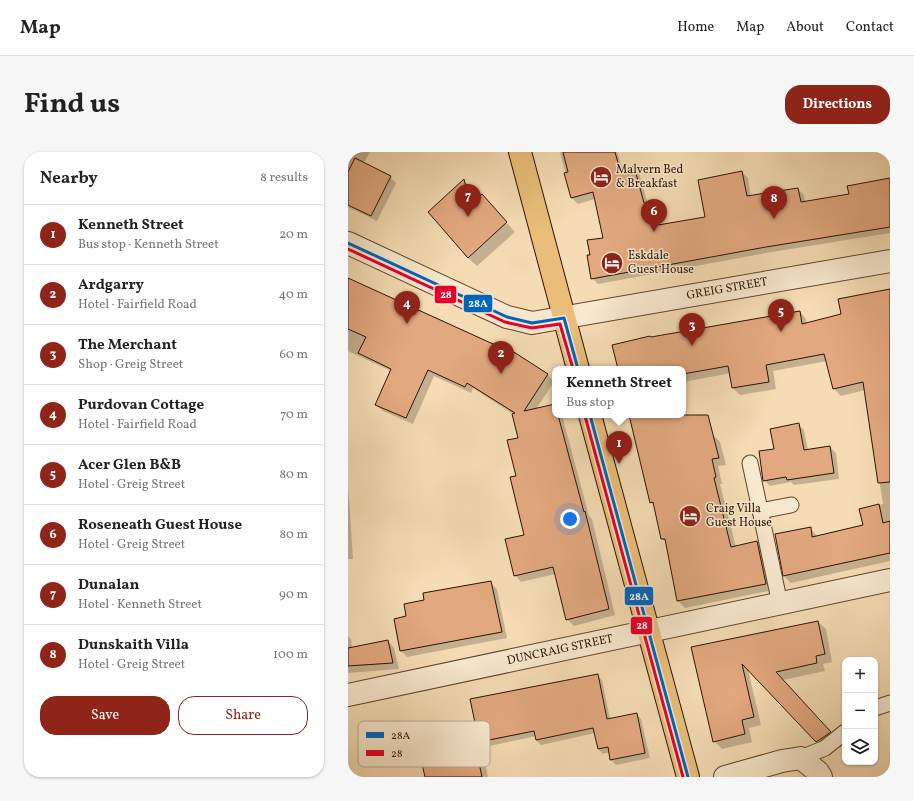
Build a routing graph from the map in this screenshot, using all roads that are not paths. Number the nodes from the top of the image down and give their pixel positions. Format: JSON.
{"nodes":[{"id":1,"x":520,"y":152,"type":"edge"},
{"id":2,"x":348,"y":243,"type":"edge"},
{"id":3,"x":890,"y":261,"type":"edge"},
{"id":4,"x":564,"y":318,"type":"junction"},
{"id":5,"x":577,"y":366,"type":"edge"},
{"id":6,"x":591,"y":418,"type":"edge"},
{"id":7,"x":750,"y":463,"type":"dead end"},
{"id":8,"x":791,"y":505,"type":"dead end"},
{"id":9,"x":760,"y":511,"type":"junction"},
{"id":10,"x":890,"y":580,"type":"edge"},
{"id":11,"x":780,"y":604,"type":"junction"},
{"id":12,"x":648,"y":632,"type":"junction"},
{"id":13,"x":348,"y":695,"type":"edge"},
{"id":14,"x":890,"y":703,"type":"edge"},
{"id":15,"x":878,"y":707,"type":"edge"},
{"id":16,"x":842,"y":734,"type":"edge"},
{"id":17,"x":801,"y":758,"type":"junction"},
{"id":18,"x":688,"y":777,"type":"edge"},
{"id":19,"x":725,"y":777,"type":"edge"},
{"id":20,"x":821,"y":777,"type":"edge"}],
"edges":[{"from":1,"to":4,"type":"highway"},
{"from":2,"to":4,"type":"street","name":"GREIG STREET"},
{"from":3,"to":4,"type":"street","name":"GREIG STREET"},
{"from":4,"to":5,"type":"highway"},
{"from":6,"to":12,"type":"highway"},
{"from":7,"to":9,"type":"lane"},
{"from":8,"to":9,"type":"lane"},
{"from":9,"to":11,"type":"lane"},
{"from":10,"to":11,"type":"street","name":"DUNCRAIG STREET"},
{"from":11,"to":12,"type":"street","name":"DUNCRAIG STREET"},
{"from":12,"to":13,"type":"street","name":"DUNCRAIG STREET"},
{"from":12,"to":18,"type":"highway"},
{"from":14,"to":15,"type":"lane"},
{"from":16,"to":17,"type":"lane"},
{"from":17,"to":19,"type":"street"},
{"from":17,"to":20,"type":"street"}]}
